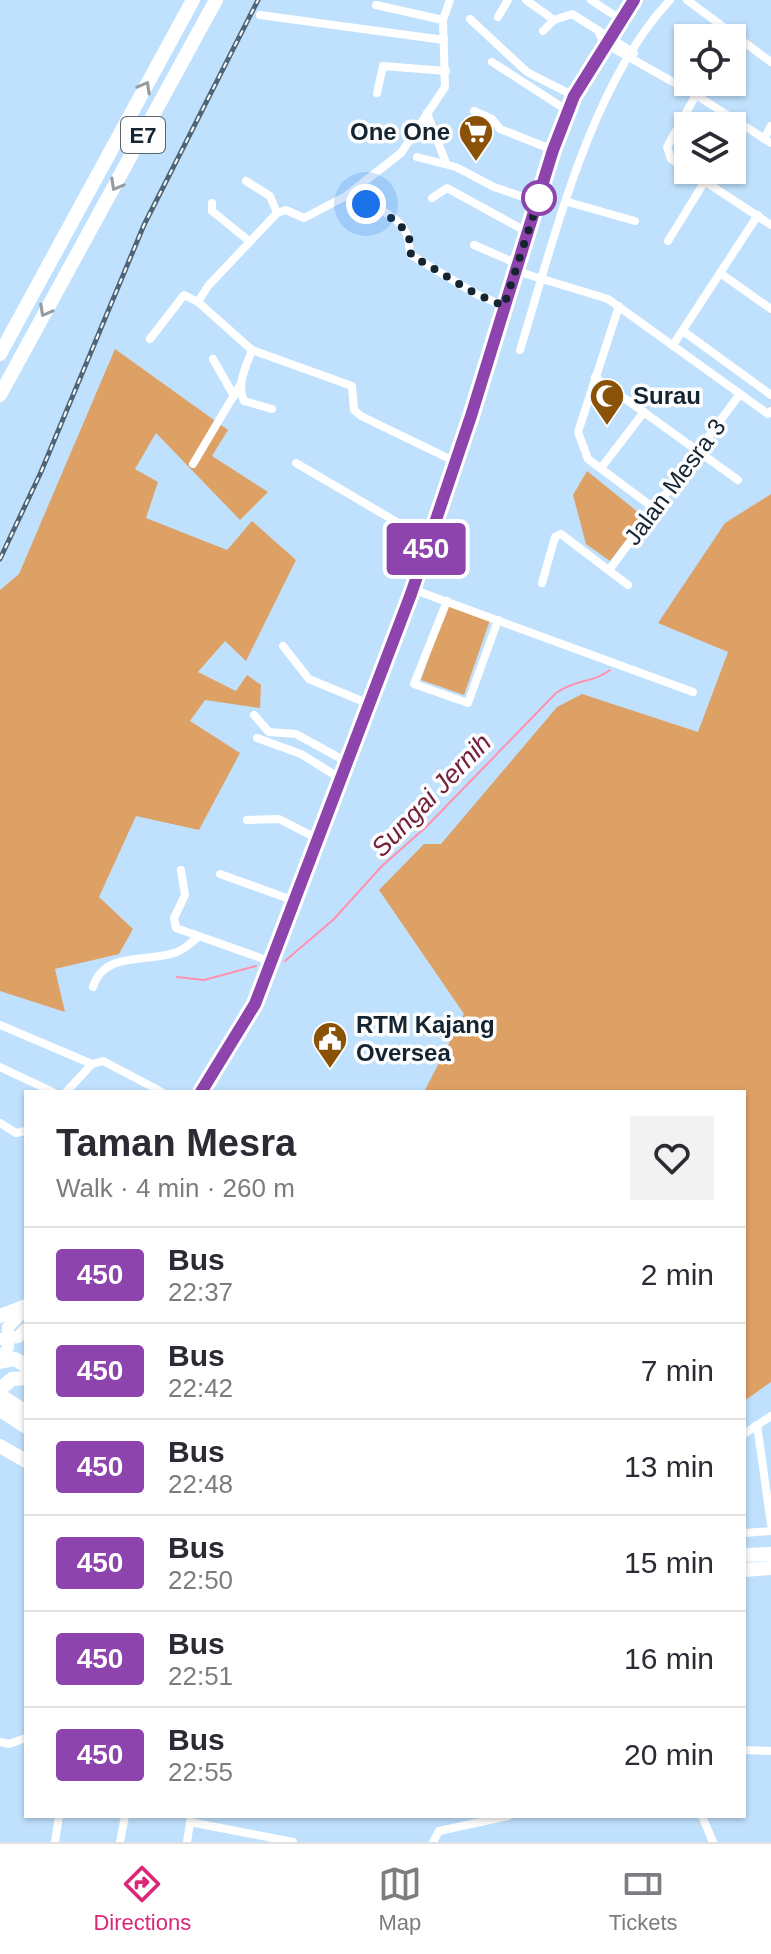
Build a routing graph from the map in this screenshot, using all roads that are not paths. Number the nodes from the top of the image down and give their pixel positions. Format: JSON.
{"nodes":[{"id":1,"x":193,"y":0,"type":"edge"},
{"id":2,"x":216,"y":0,"type":"edge"},
{"id":3,"x":450,"y":0,"type":"edge"},
{"id":4,"x":508,"y":0,"type":"edge"},
{"id":5,"x":526,"y":0,"type":"edge"},
{"id":6,"x":591,"y":0,"type":"edge"},
{"id":7,"x":634,"y":0,"type":"edge"},
{"id":8,"x":670,"y":0,"type":"edge"},
{"id":9,"x":687,"y":0,"type":"edge"},
{"id":10,"x":376,"y":5,"type":"dead end"},
{"id":11,"x":260,"y":15,"type":"dead end"},
{"id":12,"x":498,"y":17,"type":"dead end"},
{"id":13,"x":470,"y":19,"type":"dead end"},
{"id":14,"x":620,"y":19,"type":"junction"},
{"id":15,"x":443,"y":20,"type":"junction"},
{"id":16,"x":554,"y":20,"type":"junction"},
{"id":17,"x":543,"y":31,"type":"dead end"},
{"id":18,"x":603,"y":38,"type":"junction"},
{"id":19,"x":444,"y":40,"type":"junction"},
{"id":20,"x":630,"y":55,"type":"junction"},
{"id":21,"x":492,"y":62,"type":"dead end"},
{"id":22,"x":771,"y":62,"type":"edge"},
{"id":23,"x":446,"y":71,"type":"junction"},
{"id":24,"x":674,"y":82,"type":"edge"},
{"id":25,"x":377,"y":93,"type":"dead end"},
{"id":26,"x":574,"y":96,"type":"junction"},
{"id":27,"x":698,"y":96,"type":"edge"},
{"id":28,"x":474,"y":111,"type":"dead end"},
{"id":29,"x":568,"y":111,"type":"junction"},
{"id":30,"x":427,"y":113,"type":"junction"},
{"id":31,"x":771,"y":126,"type":"edge"},
{"id":32,"x":674,"y":134,"type":"edge"},
{"id":33,"x":768,"y":141,"type":"edge"},
{"id":34,"x":553,"y":150,"type":"junction"},
{"id":35,"x":417,"y":157,"type":"dead end"},
{"id":36,"x":674,"y":161,"type":"edge"},
{"id":37,"x":446,"y":163,"type":"junction"},
{"id":38,"x":246,"y":181,"type":"dead end"},
{"id":39,"x":703,"y":184,"type":"edge"},
{"id":40,"x":710,"y":184,"type":"edge"},
{"id":41,"x":346,"y":196,"type":"junction"},
{"id":42,"x":432,"y":198,"type":"dead end"},
{"id":43,"x":538,"y":202,"type":"junction"},
{"id":44,"x":568,"y":202,"type":"junction"},
{"id":45,"x":212,"y":203,"type":"dead end"},
{"id":46,"x":277,"y":213,"type":"junction"},
{"id":47,"x":758,"y":215,"type":"junction"},
{"id":48,"x":635,"y":221,"type":"dead end"},
{"id":49,"x":771,"y":225,"type":"edge"},
{"id":50,"x":529,"y":233,"type":"junction"},
{"id":51,"x":249,"y":241,"type":"junction"},
{"id":52,"x":668,"y":241,"type":"dead end"},
{"id":53,"x":474,"y":245,"type":"dead end"},
{"id":54,"x":517,"y":267,"type":"junction"},
{"id":55,"x":720,"y":273,"type":"junction"},
{"id":56,"x":542,"y":279,"type":"junction"},
{"id":57,"x":198,"y":302,"type":"junction"},
{"id":58,"x":504,"y":306,"type":"junction"},
{"id":59,"x":619,"y":306,"type":"junction"},
{"id":60,"x":771,"y":309,"type":"edge"},
{"id":61,"x":683,"y":331,"type":"junction"},
{"id":62,"x":150,"y":339,"type":"dead end"},
{"id":63,"x":673,"y":345,"type":"junction"},
{"id":64,"x":252,"y":350,"type":"junction"},
{"id":65,"x":520,"y":350,"type":"dead end"},
{"id":66,"x":0,"y":354,"type":"edge"},
{"id":67,"x":213,"y":359,"type":"dead end"},
{"id":68,"x":595,"y":377,"type":"junction"},
{"id":69,"x":240,"y":385,"type":"junction"},
{"id":70,"x":740,"y":394,"type":"junction"},
{"id":71,"x":0,"y":395,"type":"edge"},
{"id":72,"x":771,"y":395,"type":"edge"},
{"id":73,"x":234,"y":396,"type":"junction"},
{"id":74,"x":272,"y":409,"type":"dead end"},
{"id":75,"x":644,"y":412,"type":"junction"},
{"id":76,"x":770,"y":413,"type":"edge"},
{"id":77,"x":698,"y":450,"type":"junction"},
{"id":78,"x":456,"y":462,"type":"junction"},
{"id":79,"x":296,"y":463,"type":"dead end"},
{"id":80,"x":193,"y":464,"type":"dead end"},
{"id":81,"x":601,"y":468,"type":"junction"},
{"id":82,"x":738,"y":480,"type":"dead end"},
{"id":83,"x":655,"y":509,"type":"junction"},
{"id":84,"x":429,"y":541,"type":"junction"},
{"id":85,"x":609,"y":570,"type":"junction"},
{"id":86,"x":542,"y":583,"type":"dead end"},
{"id":87,"x":628,"y":585,"type":"dead end"},
{"id":88,"x":412,"y":589,"type":"junction"},
{"id":89,"x":447,"y":601,"type":"junction"},
{"id":90,"x":498,"y":620,"type":"junction"},
{"id":91,"x":283,"y":646,"type":"dead end"},
{"id":92,"x":693,"y":692,"type":"dead end"},
{"id":93,"x":369,"y":704,"type":"junction"},
{"id":94,"x":254,"y":715,"type":"dead end"},
{"id":95,"x":257,"y":738,"type":"dead end"},
{"id":96,"x":347,"y":762,"type":"junction"},
{"id":97,"x":341,"y":779,"type":"junction"},
{"id":98,"x":247,"y":820,"type":"dead end"},
{"id":99,"x":318,"y":839,"type":"junction"},
{"id":100,"x":181,"y":870,"type":"dead end"},
{"id":101,"x":220,"y":874,"type":"dead end"},
{"id":102,"x":295,"y":901,"type":"junction"},
{"id":103,"x":198,"y":937,"type":"junction"},
{"id":104,"x":272,"y":962,"type":"junction"},
{"id":105,"x":93,"y":987,"type":"dead end"},
{"id":106,"x":0,"y":1025,"type":"edge"},
{"id":107,"x":92,"y":1064,"type":"junction"},
{"id":108,"x":0,"y":1067,"type":"edge"},
{"id":109,"x":49,"y":1090,"type":"edge"},
{"id":110,"x":68,"y":1090,"type":"edge"},
{"id":111,"x":158,"y":1090,"type":"edge"},
{"id":112,"x":202,"y":1090,"type":"edge"},
{"id":113,"x":0,"y":1123,"type":"edge"},
{"id":114,"x":24,"y":1131,"type":"edge"},
{"id":115,"x":24,"y":1308,"type":"edge"},
{"id":116,"x":24,"y":1309,"type":"edge"},
{"id":117,"x":0,"y":1316,"type":"edge"},
{"id":118,"x":24,"y":1331,"type":"edge"},
{"id":119,"x":3,"y":1339,"type":"edge"},
{"id":120,"x":0,"y":1360,"type":"edge"},
{"id":121,"x":24,"y":1365,"type":"edge"},
{"id":122,"x":24,"y":1378,"type":"edge"},
{"id":123,"x":0,"y":1389,"type":"edge"},
{"id":124,"x":0,"y":1395,"type":"edge"},
{"id":125,"x":12,"y":1411,"type":"edge"},
{"id":126,"x":771,"y":1416,"type":"edge"},
{"id":127,"x":757,"y":1425,"type":"junction"},
{"id":128,"x":746,"y":1433,"type":"edge"},
{"id":129,"x":0,"y":1446,"type":"edge"},
{"id":130,"x":0,"y":1453,"type":"edge"},
{"id":131,"x":24,"y":1461,"type":"edge"},
{"id":132,"x":24,"y":1461,"type":"edge"},
{"id":133,"x":771,"y":1524,"type":"edge"},
{"id":134,"x":771,"y":1531,"type":"edge"},
{"id":135,"x":746,"y":1533,"type":"edge"},
{"id":136,"x":771,"y":1554,"type":"edge"},
{"id":137,"x":746,"y":1555,"type":"edge"},
{"id":138,"x":771,"y":1568,"type":"edge"},
{"id":139,"x":746,"y":1570,"type":"edge"},
{"id":140,"x":24,"y":1739,"type":"edge"},
{"id":141,"x":0,"y":1742,"type":"edge"},
{"id":142,"x":746,"y":1750,"type":"edge"},
{"id":143,"x":771,"y":1751,"type":"edge"},
{"id":144,"x":59,"y":1818,"type":"edge"},
{"id":145,"x":125,"y":1818,"type":"edge"},
{"id":146,"x":499,"y":1818,"type":"edge"},
{"id":147,"x":703,"y":1818,"type":"edge"},
{"id":148,"x":191,"y":1819,"type":"edge"},
{"id":149,"x":55,"y":1842,"type":"edge"},
{"id":150,"x":120,"y":1842,"type":"edge"},
{"id":151,"x":187,"y":1842,"type":"edge"},
{"id":152,"x":293,"y":1842,"type":"edge"},
{"id":153,"x":433,"y":1842,"type":"edge"},
{"id":154,"x":713,"y":1842,"type":"edge"}],
"edges":[{"from":66,"to":1,"type":"highway","number":"E7","one_way":true},
{"from":2,"to":71,"type":"highway","number":"E7","one_way":true},
{"from":3,"to":15,"type":"street"},
{"from":4,"to":12,"type":"street"},
{"from":5,"to":16,"type":"street"},
{"from":6,"to":14,"type":"street"},
{"from":7,"to":14,"type":"main road"},
{"from":8,"to":20,"type":"street"},
{"from":9,"to":22,"type":"street"},
{"from":10,"to":15,"type":"street"},
{"from":11,"to":19,"type":"street"},
{"from":13,"to":26,"type":"street"},
{"from":14,"to":18,"type":"main road"},
{"from":15,"to":19,"type":"street"},
{"from":16,"to":17,"type":"street"},
{"from":16,"to":18,"type":"street"},
{"from":18,"to":20,"type":"street"},
{"from":18,"to":26,"type":"main road"},
{"from":19,"to":23,"type":"street"},
{"from":20,"to":24,"type":"street"},
{"from":20,"to":44,"type":"street"},
{"from":21,"to":29,"type":"street"},
{"from":23,"to":25,"type":"street"},
{"from":23,"to":30,"type":"street"},
{"from":26,"to":29,"type":"main road"},
{"from":27,"to":33,"type":"street"},
{"from":28,"to":34,"type":"street"},
{"from":29,"to":34,"type":"main road"},
{"from":30,"to":37,"type":"street"},
{"from":30,"to":41,"type":"street"},
{"from":31,"to":33,"type":"street"},
{"from":32,"to":36,"type":"street"},
{"from":34,"to":43,"type":"main road"},
{"from":35,"to":37,"type":"street"},
{"from":37,"to":43,"type":"street"},
{"from":38,"to":46,"type":"street"},
{"from":39,"to":52,"type":"street"},
{"from":40,"to":47,"type":"street"},
{"from":41,"to":46,"type":"street"},
{"from":41,"to":58,"type":"street"},
{"from":42,"to":50,"type":"street"},
{"from":43,"to":50,"type":"main road"},
{"from":44,"to":48,"type":"street"},
{"from":44,"to":56,"type":"street"},
{"from":45,"to":51,"type":"street"},
{"from":46,"to":51,"type":"street"},
{"from":47,"to":49,"type":"street"},
{"from":47,"to":55,"type":"street"},
{"from":50,"to":54,"type":"main road"},
{"from":51,"to":57,"type":"street"},
{"from":53,"to":54,"type":"street"},
{"from":54,"to":56,"type":"street"},
{"from":54,"to":58,"type":"main road"},
{"from":55,"to":60,"type":"street"},
{"from":55,"to":61,"type":"street"},
{"from":56,"to":59,"type":"street"},
{"from":56,"to":65,"type":"street"},
{"from":57,"to":62,"type":"street"},
{"from":57,"to":64,"type":"street"},
{"from":58,"to":78,"type":"main road"},
{"from":59,"to":63,"type":"street"},
{"from":59,"to":68,"type":"street"},
{"from":61,"to":63,"type":"street"},
{"from":61,"to":72,"type":"street"},
{"from":63,"to":70,"type":"street"},
{"from":64,"to":69,"type":"street"},
{"from":64,"to":78,"type":"street"},
{"from":67,"to":73,"type":"street"},
{"from":68,"to":75,"type":"street"},
{"from":68,"to":81,"type":"street"},
{"from":69,"to":73,"type":"street"},
{"from":69,"to":74,"type":"street"},
{"from":70,"to":76,"type":"street"},
{"from":70,"to":77,"type":"street","name":"Jalan Mesra 3"},
{"from":73,"to":80,"type":"street"},
{"from":75,"to":77,"type":"street"},
{"from":75,"to":81,"type":"street"},
{"from":77,"to":82,"type":"street"},
{"from":77,"to":83,"type":"street","name":"Jalan Mesra 3"},
{"from":78,"to":84,"type":"main road"},
{"from":79,"to":84,"type":"street"},
{"from":81,"to":83,"type":"street"},
{"from":83,"to":85,"type":"street","name":"Jalan Mesra 3"},
{"from":84,"to":88,"type":"main road"},
{"from":85,"to":86,"type":"street"},
{"from":85,"to":87,"type":"street"},
{"from":88,"to":89,"type":"street"},
{"from":88,"to":93,"type":"main road"},
{"from":89,"to":90,"type":"street"},
{"from":89,"to":90,"type":"street"},
{"from":90,"to":92,"type":"street"},
{"from":91,"to":93,"type":"street"},
{"from":93,"to":96,"type":"main road"},
{"from":94,"to":96,"type":"street"},
{"from":95,"to":97,"type":"street"},
{"from":96,"to":97,"type":"main road"},
{"from":97,"to":99,"type":"main road"},
{"from":98,"to":99,"type":"street"},
{"from":99,"to":102,"type":"main road"},
{"from":100,"to":103,"type":"street"},
{"from":101,"to":102,"type":"street"},
{"from":102,"to":104,"type":"main road"},
{"from":103,"to":104,"type":"street"},
{"from":103,"to":105,"type":"street"},
{"from":104,"to":112,"type":"main road"},
{"from":106,"to":107,"type":"street"},
{"from":107,"to":110,"type":"street"},
{"from":107,"to":111,"type":"street"},
{"from":108,"to":109,"type":"street"},
{"from":113,"to":114,"type":"street"},
{"from":115,"to":117,"type":"highway"},
{"from":116,"to":119,"type":"main road"},
{"from":118,"to":119,"type":"main road"},
{"from":119,"to":120,"type":"main road"},
{"from":120,"to":121,"type":"highway"},
{"from":122,"to":123,"type":"highway"},
{"from":124,"to":125,"type":"highway"},
{"from":126,"to":127,"type":"street"},
{"from":127,"to":128,"type":"street"},
{"from":127,"to":133,"type":"street"},
{"from":129,"to":131,"type":"highway"},
{"from":130,"to":132,"type":"highway"},
{"from":134,"to":135,"type":"street"},
{"from":136,"to":137,"type":"highway"},
{"from":138,"to":139,"type":"highway"},
{"from":140,"to":141,"type":"street"},
{"from":142,"to":143,"type":"street"},
{"from":144,"to":149,"type":"street"},
{"from":145,"to":150,"type":"street"},
{"from":146,"to":153,"type":"street"},
{"from":147,"to":154,"type":"street"},
{"from":148,"to":151,"type":"street"},
{"from":148,"to":152,"type":"street"}]}
